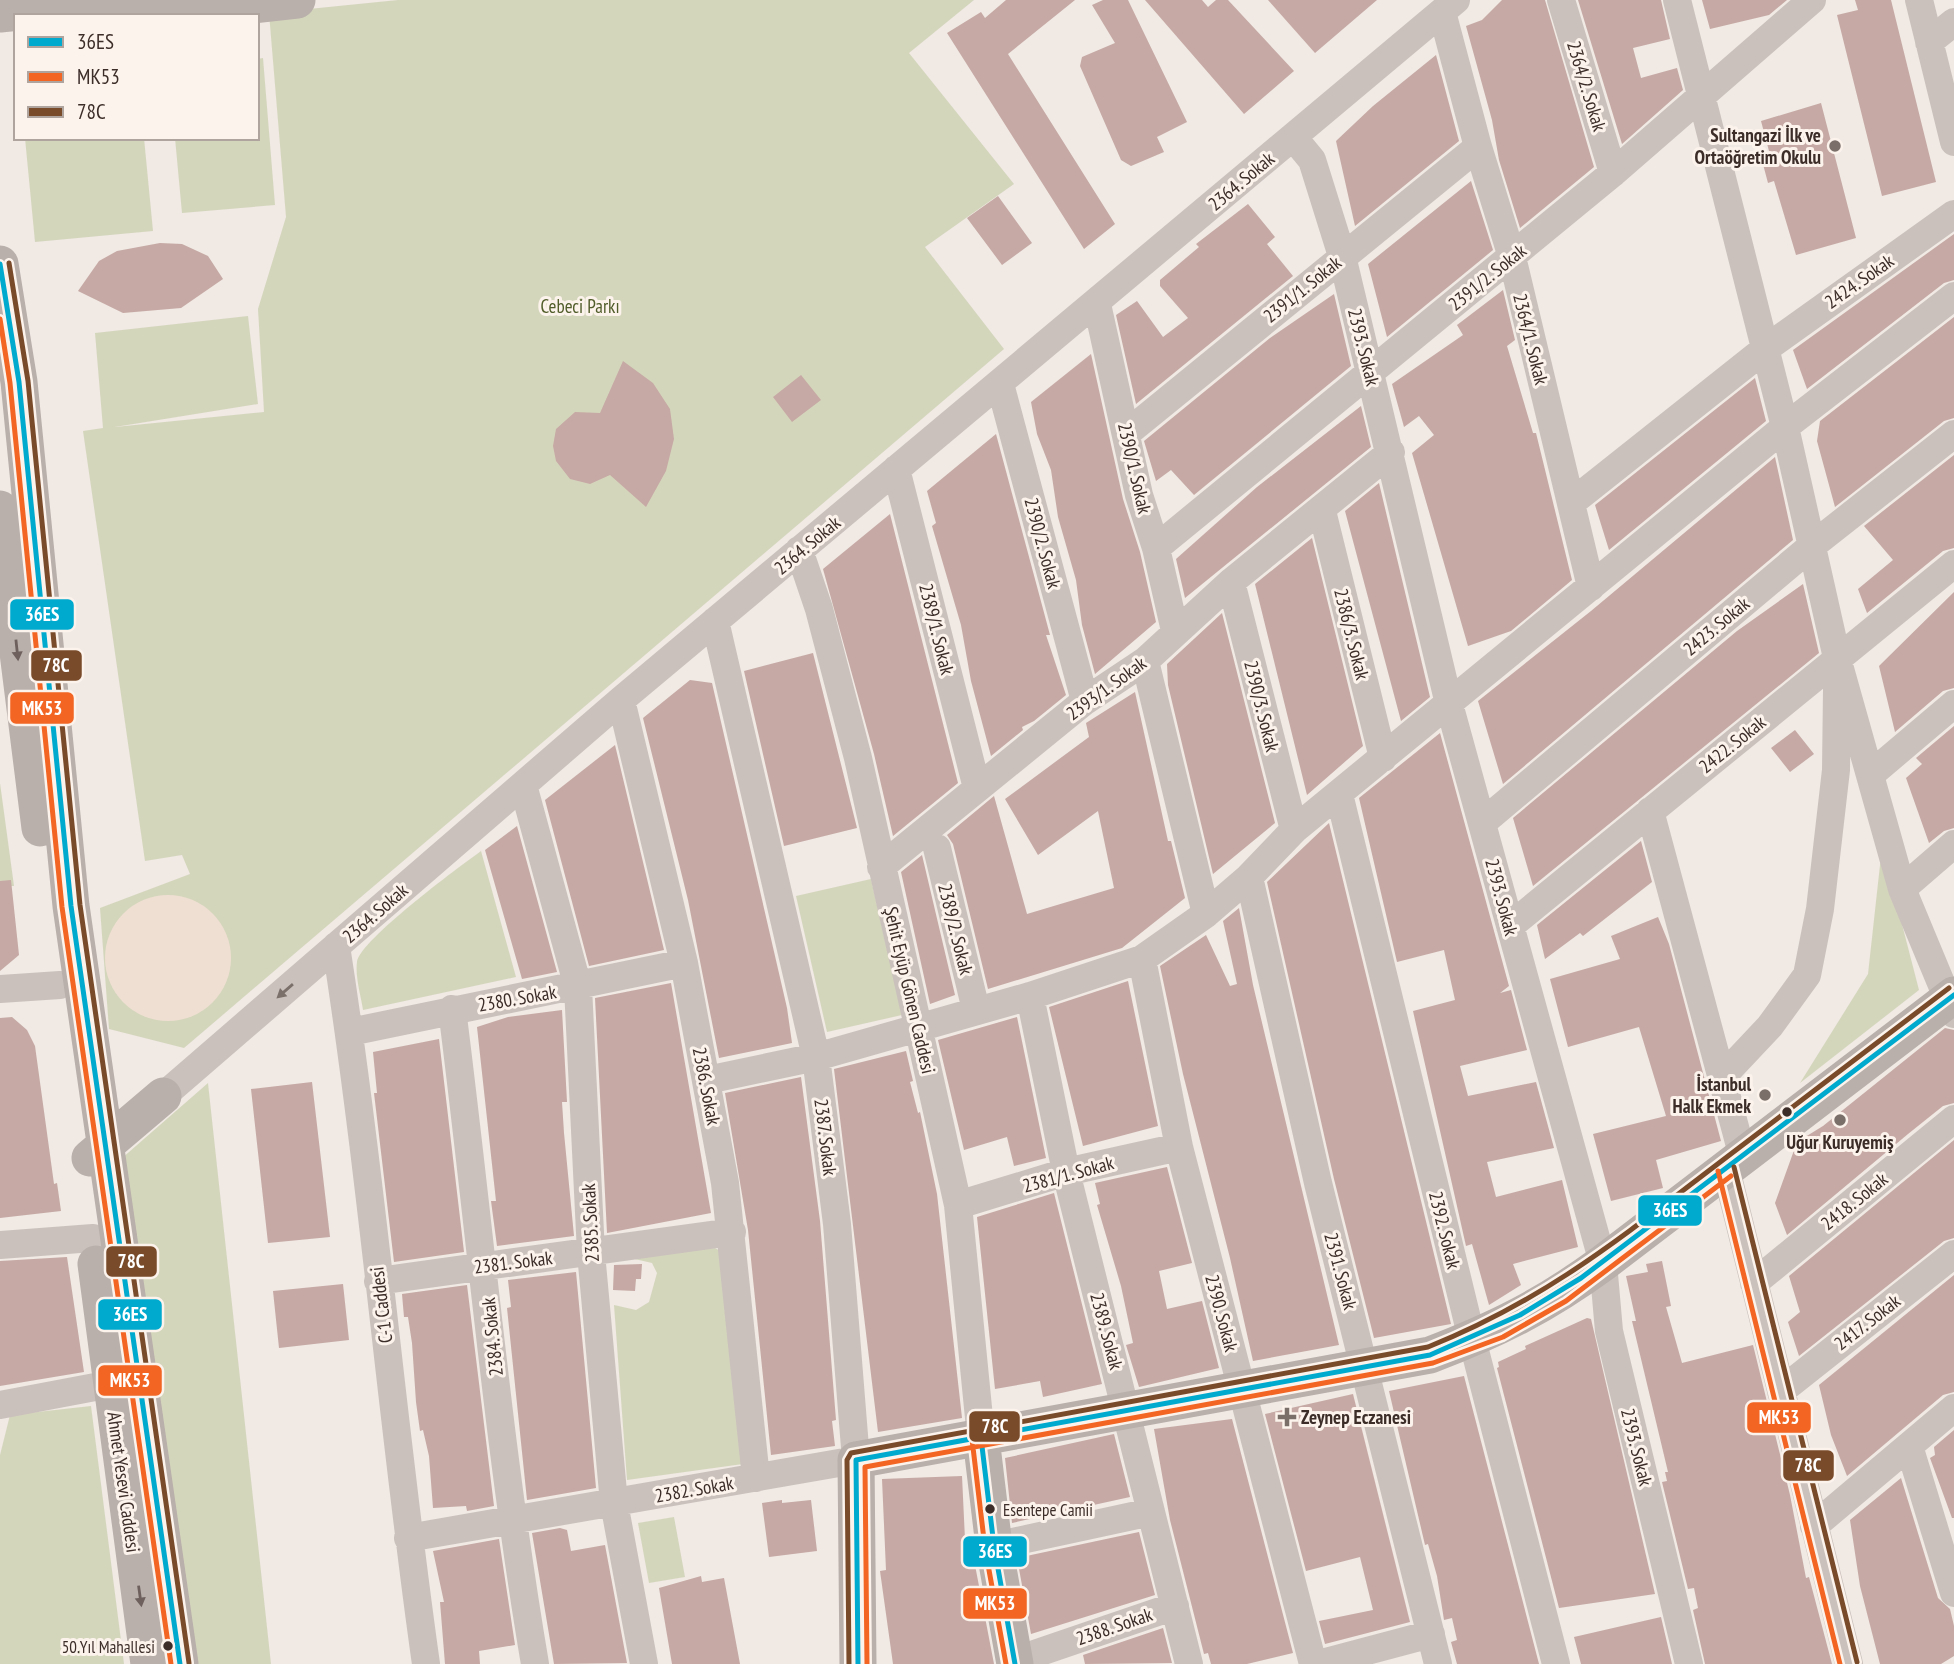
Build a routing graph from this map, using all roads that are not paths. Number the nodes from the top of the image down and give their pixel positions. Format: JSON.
{"nodes":[{"id":1,"x":135,"y":0,"type":"edge"},
{"id":2,"x":297,"y":0,"type":"edge"},
{"id":3,"x":1561,"y":0,"type":"edge"},
{"id":4,"x":1677,"y":0,"type":"edge"},
{"id":5,"x":1919,"y":0,"type":"edge"},
{"id":6,"x":1808,"y":2,"type":"edge"},
{"id":7,"x":1449,"y":6,"type":"edge"},
{"id":8,"x":0,"y":14,"type":"edge"},
{"id":9,"x":176,"y":14,"type":"edge"},
{"id":10,"x":1954,"y":22,"type":"edge"},
{"id":11,"x":1929,"y":42,"type":"junction"},
{"id":12,"x":1700,"y":94,"type":"junction"},
{"id":13,"x":1293,"y":137,"type":"junction"},
{"id":14,"x":1954,"y":142,"type":"edge"},
{"id":15,"x":1478,"y":147,"type":"junction"},
{"id":16,"x":1613,"y":173,"type":"junction"},
{"id":17,"x":1954,"y":214,"type":"edge"},
{"id":18,"x":1342,"y":256,"type":"junction"},
{"id":19,"x":1511,"y":257,"type":"junction"},
{"id":20,"x":0,"y":264,"type":"edge"},
{"id":21,"x":1954,"y":296,"type":"edge"},
{"id":22,"x":1097,"y":303,"type":"junction"},
{"id":23,"x":1765,"y":349,"type":"junction"},
{"id":24,"x":1371,"y":373,"type":"junction"},
{"id":25,"x":1000,"y":384,"type":"junction"},
{"id":26,"x":1785,"y":427,"type":"junction"},
{"id":27,"x":1127,"y":433,"type":"junction"},
{"id":28,"x":1954,"y":434,"type":"edge"},
{"id":29,"x":1391,"y":452,"type":"junction"},
{"id":30,"x":896,"y":470,"type":"junction"},
{"id":31,"x":1571,"y":503,"type":"junction"},
{"id":32,"x":0,"y":509,"type":"edge"},
{"id":33,"x":1321,"y":511,"type":"junction"},
{"id":34,"x":1813,"y":545,"type":"junction"},
{"id":35,"x":1156,"y":548,"type":"junction"},
{"id":36,"x":799,"y":550,"type":"junction"},
{"id":37,"x":1954,"y":564,"type":"edge"},
{"id":38,"x":1231,"y":582,"type":"junction"},
{"id":39,"x":1591,"y":587,"type":"junction"},
{"id":40,"x":715,"y":621,"type":"junction"},
{"id":41,"x":1174,"y":631,"type":"junction"},
{"id":42,"x":1838,"y":657,"type":"junction"},
{"id":43,"x":1145,"y":661,"type":"junction"},
{"id":44,"x":621,"y":700,"type":"junction"},
{"id":45,"x":1085,"y":701,"type":"junction"},
{"id":46,"x":1449,"y":704,"type":"junction"},
{"id":47,"x":1954,"y":704,"type":"edge"},
{"id":48,"x":1383,"y":758,"type":"junction"},
{"id":49,"x":1870,"y":775,"type":"junction"},
{"id":50,"x":523,"y":785,"type":"junction"},
{"id":51,"x":977,"y":788,"type":"junction"},
{"id":52,"x":1339,"y":794,"type":"junction"},
{"id":53,"x":1650,"y":811,"type":"junction"},
{"id":54,"x":1482,"y":823,"type":"junction"},
{"id":55,"x":1294,"y":830,"type":"junction"},
{"id":56,"x":1954,"y":844,"type":"edge"},
{"id":57,"x":937,"y":848,"type":"dead end"},
{"id":58,"x":881,"y":867,"type":"junction"},
{"id":59,"x":1249,"y":877,"type":"junction"},
{"id":60,"x":1902,"y":889,"type":"junction"},
{"id":61,"x":1206,"y":914,"type":"junction"},
{"id":62,"x":1510,"y":926,"type":"junction"},
{"id":63,"x":337,"y":946,"type":"junction"},
{"id":64,"x":1142,"y":959,"type":"junction"},
{"id":65,"x":684,"y":963,"type":"junction"},
{"id":66,"x":61,"y":985,"type":"junction"},
{"id":67,"x":578,"y":987,"type":"junction"},
{"id":68,"x":0,"y":989,"type":"edge"},
{"id":69,"x":1030,"y":996,"type":"junction"},
{"id":70,"x":1952,"y":1003,"type":"edge"},
{"id":71,"x":452,"y":1009,"type":"junction"},
{"id":72,"x":976,"y":1010,"type":"junction"},
{"id":73,"x":918,"y":1026,"type":"junction"},
{"id":74,"x":350,"y":1032,"type":"junction"},
{"id":75,"x":816,"y":1057,"type":"junction"},
{"id":76,"x":92,"y":1062,"type":"junction"},
{"id":77,"x":1722,"y":1077,"type":"junction"},
{"id":78,"x":707,"y":1080,"type":"junction"},
{"id":79,"x":163,"y":1096,"type":"junction"},
{"id":80,"x":1954,"y":1119,"type":"edge"},
{"id":81,"x":1179,"y":1147,"type":"junction"},
{"id":82,"x":94,"y":1155,"type":"junction"},
{"id":83,"x":1735,"y":1163,"type":"junction"},
{"id":84,"x":1066,"y":1172,"type":"junction"},
{"id":85,"x":958,"y":1205,"type":"junction"},
{"id":86,"x":732,"y":1232,"type":"junction"},
{"id":87,"x":93,"y":1238,"type":"junction"},
{"id":88,"x":0,"y":1245,"type":"edge"},
{"id":89,"x":591,"y":1253,"type":"junction"},
{"id":90,"x":1954,"y":1254,"type":"edge"},
{"id":91,"x":1603,"y":1263,"type":"junction"},
{"id":92,"x":484,"y":1265,"type":"junction"},
{"id":93,"x":378,"y":1281,"type":"junction"},
{"id":94,"x":1754,"y":1283,"type":"junction"},
{"id":95,"x":1472,"y":1339,"type":"junction"},
{"id":96,"x":1367,"y":1368,"type":"junction"},
{"id":97,"x":111,"y":1384,"type":"junction"},
{"id":98,"x":1242,"y":1390,"type":"junction"},
{"id":99,"x":1781,"y":1391,"type":"junction"},
{"id":100,"x":0,"y":1405,"type":"edge"},
{"id":101,"x":1954,"y":1408,"type":"edge"},
{"id":102,"x":1128,"y":1412,"type":"junction"},
{"id":103,"x":981,"y":1438,"type":"junction"},
{"id":104,"x":1909,"y":1446,"type":"junction"},
{"id":105,"x":856,"y":1460,"type":"junction"},
{"id":106,"x":756,"y":1478,"type":"junction"},
{"id":107,"x":614,"y":1503,"type":"junction"},
{"id":108,"x":1151,"y":1512,"type":"junction"},
{"id":109,"x":511,"y":1522,"type":"junction"},
{"id":110,"x":1814,"y":1526,"type":"junction"},
{"id":111,"x":408,"y":1538,"type":"junction"},
{"id":112,"x":994,"y":1546,"type":"junction"},
{"id":113,"x":1954,"y":1593,"type":"edge"},
{"id":114,"x":1175,"y":1606,"type":"junction"},
{"id":115,"x":1431,"y":1634,"type":"junction"},
{"id":116,"x":1014,"y":1662,"type":"edge"},
{"id":117,"x":149,"y":1664,"type":"edge"},
{"id":118,"x":180,"y":1664,"type":"edge"},
{"id":119,"x":426,"y":1664,"type":"edge"},
{"id":120,"x":535,"y":1664,"type":"edge"},
{"id":121,"x":644,"y":1664,"type":"edge"},
{"id":122,"x":858,"y":1664,"type":"edge"},
{"id":123,"x":1189,"y":1664,"type":"edge"},
{"id":124,"x":1316,"y":1664,"type":"edge"},
{"id":125,"x":1438,"y":1664,"type":"edge"},
{"id":126,"x":1556,"y":1664,"type":"edge"},
{"id":127,"x":1689,"y":1664,"type":"edge"},
{"id":128,"x":1849,"y":1664,"type":"edge"}],
"edges":[{"from":1,"to":8,"type":"main road"},
{"from":2,"to":9,"type":"main road"},
{"from":3,"to":16,"type":"street","name":"2364/2. Sokak"},
{"from":4,"to":12,"type":"street"},
{"from":5,"to":11,"type":"street"},
{"from":6,"to":12,"type":"street","name":"2391/2. Sokak"},
{"from":7,"to":13,"type":"street","name":"2364. Sokak"},
{"from":7,"to":15,"type":"street","name":"2364/1. Sokak"},
{"from":10,"to":11,"type":"street"},
{"from":11,"to":14,"type":"street"},
{"from":12,"to":16,"type":"street","name":"2391/2. Sokak"},
{"from":12,"to":23,"type":"street"},
{"from":13,"to":18,"type":"street","name":"2393. Sokak"},
{"from":13,"to":22,"type":"street","name":"2364. Sokak"},
{"from":15,"to":18,"type":"street","name":"2391/1. Sokak"},
{"from":15,"to":19,"type":"street","name":"2364/1. Sokak"},
{"from":16,"to":19,"type":"street","name":"2391/2. Sokak"},
{"from":17,"to":23,"type":"street","name":"2424. Sokak"},
{"from":18,"to":24,"type":"street","name":"2393. Sokak"},
{"from":18,"to":27,"type":"street","name":"2391/1. Sokak"},
{"from":19,"to":24,"type":"street","name":"2391/2. Sokak"},
{"from":19,"to":31,"type":"street","name":"2364/1. Sokak"},
{"from":20,"to":76,"type":"main road","name":"Ahmet Yesevi Caddesi"},
{"from":21,"to":26,"type":"street"},
{"from":22,"to":25,"type":"street","name":"2364. Sokak"},
{"from":22,"to":27,"type":"street","name":"2390/1. Sokak"},
{"from":23,"to":26,"type":"street"},
{"from":23,"to":31,"type":"street","name":"2424. Sokak"},
{"from":24,"to":29,"type":"street","name":"2393. Sokak"},
{"from":24,"to":35,"type":"street","name":"2391/2. Sokak"},
{"from":25,"to":30,"type":"street","name":"2364. Sokak"},
{"from":25,"to":45,"type":"street","name":"2390/2. Sokak"},
{"from":26,"to":34,"type":"street"},
{"from":26,"to":39,"type":"street"},
{"from":27,"to":35,"type":"street","name":"2390/1. Sokak"},
{"from":28,"to":34,"type":"street","name":"2423. Sokak"},
{"from":29,"to":33,"type":"street","name":"2393/1. Sokak"},
{"from":29,"to":46,"type":"street","name":"2393. Sokak"},
{"from":30,"to":36,"type":"street","name":"2364. Sokak"},
{"from":30,"to":51,"type":"street","name":"2389/1. Sokak"},
{"from":31,"to":39,"type":"street","name":"2364/1. Sokak"},
{"from":32,"to":66,"type":"main road","name":"Ahmet Yesevi Caddesi","one_way":true},
{"from":33,"to":38,"type":"street","name":"2393/1. Sokak"},
{"from":33,"to":48,"type":"street","name":"2386/3. Sokak"},
{"from":34,"to":42,"type":"street"},
{"from":34,"to":54,"type":"street","name":"2423. Sokak"},
{"from":35,"to":41,"type":"street","name":"2390/1. Sokak"},
{"from":36,"to":40,"type":"street","name":"2364. Sokak"},
{"from":36,"to":58,"type":"street","name":"Şehit Eyüp Gönen Caddesi"},
{"from":37,"to":42,"type":"street","name":"2422. Sokak"},
{"from":38,"to":41,"type":"street","name":"2393/1. Sokak"},
{"from":38,"to":55,"type":"street","name":"2390/3. Sokak"},
{"from":39,"to":46,"type":"street"},
{"from":40,"to":44,"type":"street","name":"2364. Sokak"},
{"from":40,"to":75,"type":"street","name":"2387. Sokak"},
{"from":41,"to":43,"type":"street","name":"2393/1. Sokak"},
{"from":42,"to":49,"type":"street"},
{"from":42,"to":53,"type":"street","name":"2422. Sokak"},
{"from":42,"to":77,"type":"street"},
{"from":43,"to":45,"type":"street","name":"2393/1. Sokak"},
{"from":43,"to":61,"type":"street"},
{"from":44,"to":50,"type":"street","name":"2364. Sokak"},
{"from":44,"to":65,"type":"street","name":"2386. Sokak"},
{"from":45,"to":51,"type":"street","name":"2393/1. Sokak"},
{"from":46,"to":48,"type":"street"},
{"from":46,"to":54,"type":"street","name":"2393. Sokak"},
{"from":47,"to":49,"type":"street"},
{"from":48,"to":52,"type":"street"},
{"from":49,"to":60,"type":"street"},
{"from":50,"to":63,"type":"street","name":"2364. Sokak"},
{"from":50,"to":67,"type":"street","name":"2385. Sokak"},
{"from":51,"to":58,"type":"street","name":"2393/1. Sokak"},
{"from":52,"to":55,"type":"street"},
{"from":52,"to":95,"type":"street","name":"2392. Sokak"},
{"from":53,"to":62,"type":"street","name":"2422. Sokak"},
{"from":53,"to":77,"type":"street"},
{"from":54,"to":62,"type":"street","name":"2393. Sokak"},
{"from":55,"to":59,"type":"street"},
{"from":56,"to":60,"type":"street"},
{"from":57,"to":72,"type":"street","name":"2389/2. Sokak"},
{"from":58,"to":73,"type":"street","name":"Şehit Eyüp Gönen Caddesi"},
{"from":59,"to":61,"type":"street"},
{"from":59,"to":96,"type":"street","name":"2391. Sokak"},
{"from":60,"to":70,"type":"street"},
{"from":61,"to":64,"type":"street"},
{"from":62,"to":91,"type":"street","name":"2393. Sokak"},
{"from":63,"to":74,"type":"street","name":"C-1 Caddesi"},
{"from":63,"to":79,"type":"street","name":"2364. Sokak","one_way":true},
{"from":64,"to":69,"type":"street"},
{"from":64,"to":81,"type":"street","name":"2390. Sokak"},
{"from":65,"to":67,"type":"street","name":"2380. Sokak"},
{"from":65,"to":78,"type":"street","name":"2386. Sokak"},
{"from":66,"to":68,"type":"street"},
{"from":66,"to":82,"type":"main road","name":"Ahmet Yesevi Caddesi"},
{"from":67,"to":71,"type":"street","name":"2380. Sokak"},
{"from":67,"to":89,"type":"street","name":"2385. Sokak"},
{"from":69,"to":72,"type":"street"},
{"from":69,"to":84,"type":"street","name":"2389. Sokak"},
{"from":70,"to":83,"type":"main road","name":"2382. Sokak"},
{"from":71,"to":74,"type":"street","name":"2380. Sokak"},
{"from":71,"to":92,"type":"street","name":"2384. Sokak"},
{"from":72,"to":73,"type":"street"},
{"from":73,"to":75,"type":"street"},
{"from":73,"to":85,"type":"street","name":"Şehit Eyüp Gönen Caddesi"},
{"from":74,"to":93,"type":"street","name":"C-1 Caddesi"},
{"from":75,"to":78,"type":"street"},
{"from":75,"to":105,"type":"street","name":"2387. Sokak"},
{"from":76,"to":79,"type":"main road"},
{"from":76,"to":82,"type":"main road","name":"Ahmet Yesevi Caddesi"},
{"from":77,"to":83,"type":"street"},
{"from":78,"to":86,"type":"street","name":"2386. Sokak"},
{"from":79,"to":82,"type":"main road"},
{"from":80,"to":94,"type":"street","name":"2418. Sokak"},
{"from":81,"to":84,"type":"street","name":"2381/1. Sokak"},
{"from":81,"to":98,"type":"street","name":"2390. Sokak"},
{"from":82,"to":87,"type":"main road","name":"Ahmet Yesevi Caddesi"},
{"from":82,"to":118,"type":"main road","name":"Ahmet Yesevi Caddesi"},
{"from":83,"to":91,"type":"main road","name":"2382. Sokak"},
{"from":83,"to":94,"type":"street"},
{"from":84,"to":85,"type":"street","name":"2381/1. Sokak"},
{"from":84,"to":102,"type":"street","name":"2389. Sokak"},
{"from":85,"to":103,"type":"street","name":"Şehit Eyüp Gönen Caddesi"},
{"from":86,"to":89,"type":"street","name":"2381. Sokak"},
{"from":86,"to":106,"type":"street","name":"2386. Sokak"},
{"from":87,"to":88,"type":"street"},
{"from":87,"to":97,"type":"main road","name":"Ahmet Yesevi Caddesi"},
{"from":89,"to":92,"type":"street","name":"2381. Sokak"},
{"from":89,"to":107,"type":"street","name":"2385. Sokak"},
{"from":90,"to":99,"type":"street","name":"2417. Sokak"},
{"from":91,"to":95,"type":"main road","name":"2382. Sokak"},
{"from":91,"to":127,"type":"street","name":"2393. Sokak"},
{"from":92,"to":93,"type":"street","name":"2381. Sokak"},
{"from":92,"to":109,"type":"street","name":"2384. Sokak"},
{"from":93,"to":111,"type":"street","name":"C-1 Caddesi"},
{"from":94,"to":99,"type":"street"},
{"from":95,"to":96,"type":"main road","name":"2382. Sokak"},
{"from":95,"to":126,"type":"street","name":"2392. Sokak"},
{"from":96,"to":98,"type":"main road","name":"2382. Sokak"},
{"from":96,"to":115,"type":"street","name":"2391. Sokak"},
{"from":97,"to":100,"type":"street"},
{"from":97,"to":117,"type":"main road","name":"Ahmet Yesevi Caddesi","one_way":true},
{"from":98,"to":102,"type":"main road","name":"2382. Sokak"},
{"from":98,"to":124,"type":"street","name":"2390. Sokak"},
{"from":99,"to":110,"type":"street"},
{"from":101,"to":104,"type":"street"},
{"from":102,"to":103,"type":"main road","name":"2382. Sokak"},
{"from":102,"to":108,"type":"street","name":"2389. Sokak"},
{"from":103,"to":105,"type":"main road","name":"2382. Sokak"},
{"from":103,"to":112,"type":"main road"},
{"from":104,"to":110,"type":"street"},
{"from":104,"to":113,"type":"street"},
{"from":105,"to":106,"type":"street","name":"2382. Sokak"},
{"from":105,"to":122,"type":"main road","name":"2387. Sokak"},
{"from":106,"to":107,"type":"street","name":"2382. Sokak"},
{"from":107,"to":109,"type":"street","name":"2382. Sokak"},
{"from":107,"to":121,"type":"street","name":"2385. Sokak"},
{"from":108,"to":112,"type":"street"},
{"from":108,"to":114,"type":"street","name":"2389. Sokak"},
{"from":109,"to":111,"type":"street","name":"2382. Sokak"},
{"from":109,"to":120,"type":"street","name":"2384. Sokak"},
{"from":110,"to":128,"type":"street"},
{"from":111,"to":119,"type":"street","name":"C-1 Caddesi"},
{"from":112,"to":116,"type":"main road"},
{"from":114,"to":116,"type":"street","name":"2388. Sokak"},
{"from":114,"to":123,"type":"street","name":"2389. Sokak"},
{"from":115,"to":124,"type":"street"},
{"from":115,"to":125,"type":"street","name":"2391. Sokak"}]}
